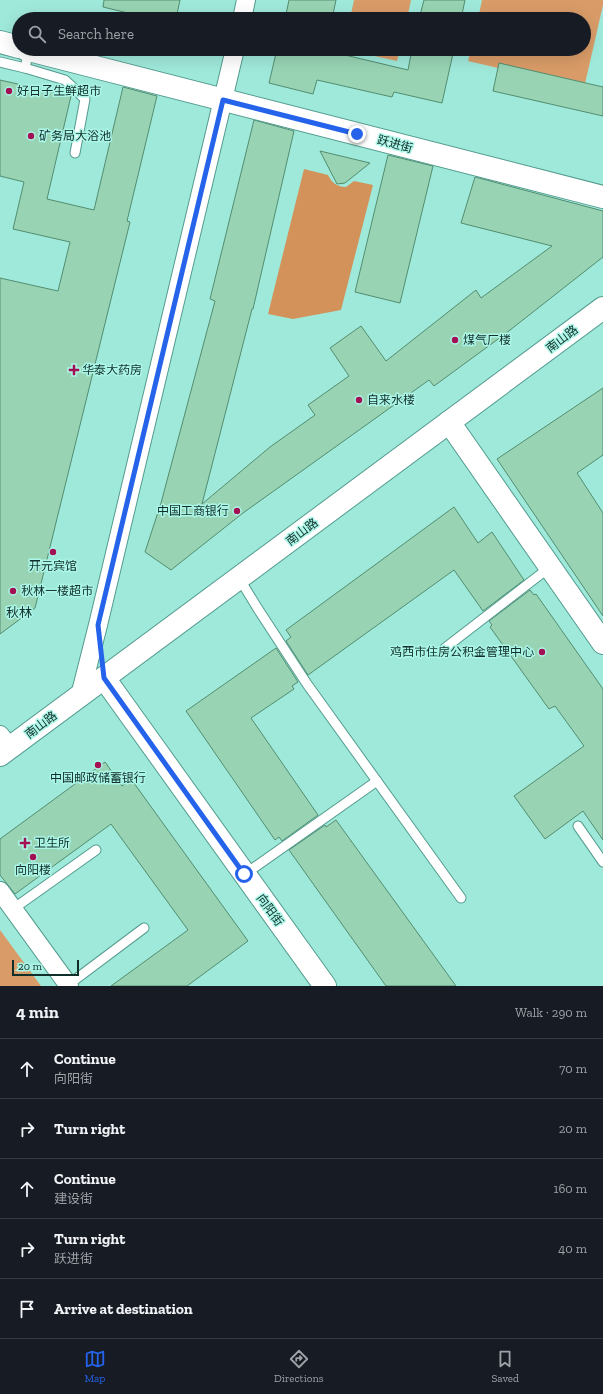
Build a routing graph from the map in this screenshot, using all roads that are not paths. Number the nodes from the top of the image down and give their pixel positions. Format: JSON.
{"nodes":[{"id":1,"x":246,"y":0,"type":"edge"},
{"id":2,"x":243,"y":12,"type":"edge"},
{"id":3,"x":0,"y":42,"type":"edge"},
{"id":4,"x":12,"y":48,"type":"edge"},
{"id":5,"x":19,"y":56,"type":"edge"},
{"id":6,"x":28,"y":56,"type":"edge"},
{"id":7,"x":34,"y":56,"type":"edge"},
{"id":8,"x":233,"y":56,"type":"edge"},
{"id":9,"x":0,"y":62,"type":"edge"},
{"id":10,"x":223,"y":100,"type":"junction"},
{"id":11,"x":75,"y":153,"type":"dead end"},
{"id":12,"x":603,"y":197,"type":"edge"},
{"id":13,"x":603,"y":308,"type":"edge"},
{"id":14,"x":449,"y":422,"type":"junction"},
{"id":15,"x":550,"y":567,"type":"junction"},
{"id":16,"x":239,"y":578,"type":"junction"},
{"id":17,"x":98,"y":625,"type":"junction"},
{"id":18,"x":603,"y":643,"type":"edge"},
{"id":19,"x":445,"y":648,"type":"dead end"},
{"id":20,"x":104,"y":678,"type":"junction"},
{"id":21,"x":80,"y":696,"type":"junction"},
{"id":22,"x":3,"y":746,"type":"edge"},
{"id":23,"x":377,"y":780,"type":"junction"},
{"id":24,"x":578,"y":826,"type":"dead end"},
{"id":25,"x":96,"y":850,"type":"dead end"},
{"id":26,"x":603,"y":862,"type":"edge"},
{"id":27,"x":244,"y":874,"type":"junction"},
{"id":28,"x":461,"y":898,"type":"dead end"},
{"id":29,"x":5,"y":902,"type":"edge"},
{"id":30,"x":144,"y":928,"type":"dead end"},
{"id":31,"x":69,"y":986,"type":"edge"},
{"id":32,"x":325,"y":986,"type":"edge"}],
"edges":[{"from":1,"to":2,"type":"street"},
{"from":3,"to":4,"type":"street","name":"跃进街"},
{"from":5,"to":9,"type":"lane"},
{"from":6,"to":11,"type":"lane"},
{"from":7,"to":10,"type":"street","name":"跃进街"},
{"from":8,"to":10,"type":"street"},
{"from":10,"to":12,"type":"street","name":"跃进街"},
{"from":10,"to":17,"type":"street"},
{"from":13,"to":14,"type":"street","name":"南山路"},
{"from":14,"to":15,"type":"street"},
{"from":14,"to":16,"type":"street","name":"南山路"},
{"from":15,"to":18,"type":"street"},
{"from":15,"to":19,"type":"lane"},
{"from":16,"to":20,"type":"street","name":"南山路"},
{"from":16,"to":23,"type":"lane"},
{"from":17,"to":20,"type":"street"},
{"from":17,"to":21,"type":"street"},
{"from":20,"to":21,"type":"street","name":"南山路"},
{"from":20,"to":27,"type":"street","name":"向阳街"},
{"from":21,"to":22,"type":"street","name":"南山路"},
{"from":23,"to":27,"type":"lane"},
{"from":23,"to":28,"type":"lane"},
{"from":24,"to":26,"type":"lane"},
{"from":25,"to":29,"type":"lane"},
{"from":27,"to":32,"type":"street","name":"向阳街"},
{"from":29,"to":31,"type":"street"},
{"from":30,"to":31,"type":"lane"}]}
